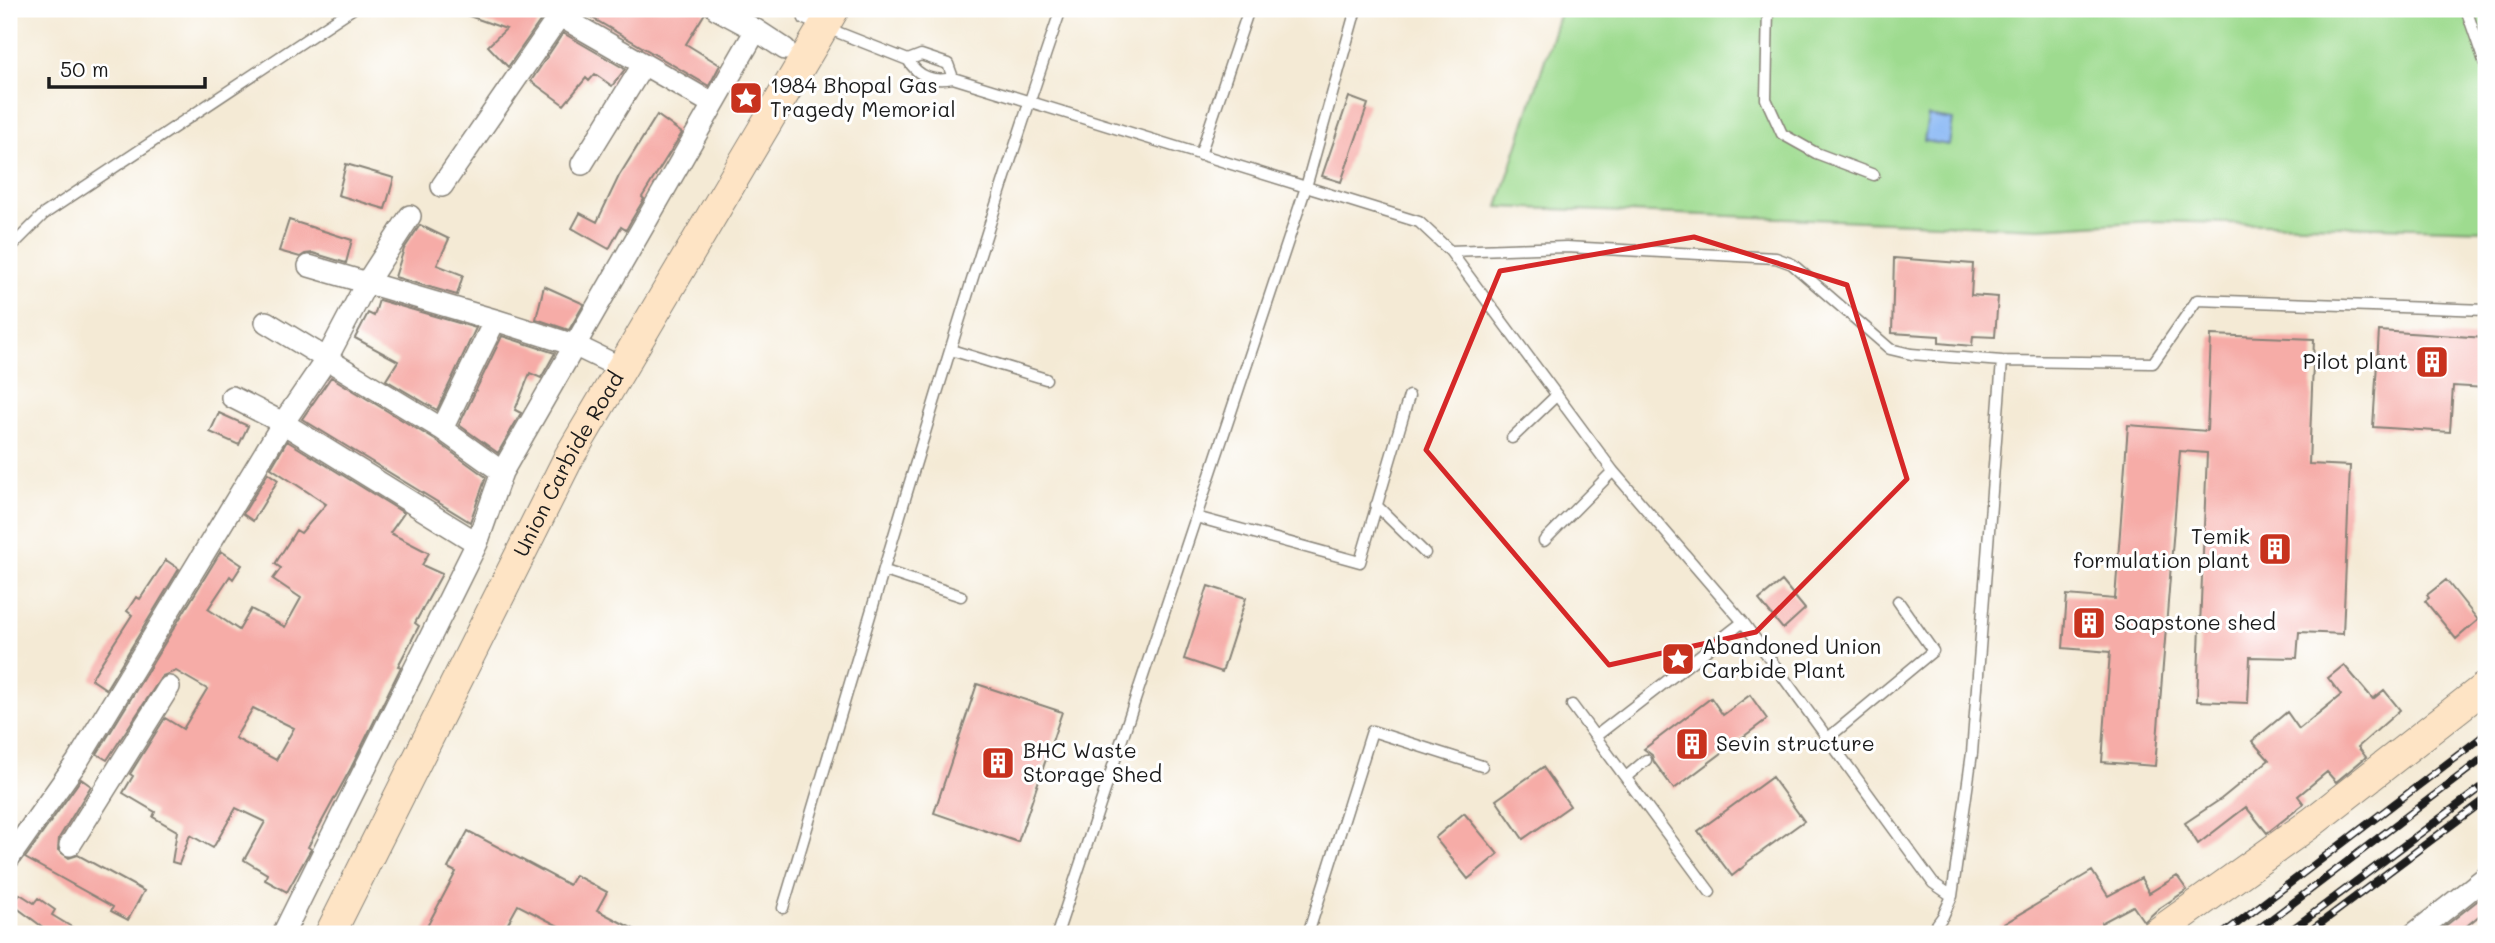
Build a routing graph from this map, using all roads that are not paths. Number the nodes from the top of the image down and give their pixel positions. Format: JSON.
{"nodes":[{"id":1,"x":352,"y":9,"type":"edge"},
{"id":2,"x":717,"y":9,"type":"edge"},
{"id":3,"x":1061,"y":9,"type":"edge"},
{"id":4,"x":1249,"y":9,"type":"edge"},
{"id":5,"x":1356,"y":9,"type":"edge"},
{"id":6,"x":1768,"y":9,"type":"edge"},
{"id":7,"x":2466,"y":9,"type":"edge"},
{"id":8,"x":562,"y":13,"type":"edge"},
{"id":9,"x":818,"y":16,"type":"edge"},
{"id":10,"x":756,"y":30,"type":"junction"},
{"id":11,"x":785,"y":50,"type":"junction"},
{"id":12,"x":908,"y":60,"type":"junction"},
{"id":13,"x":643,"y":65,"type":"junction"},
{"id":14,"x":2486,"y":67,"type":"edge"},
{"id":15,"x":953,"y":78,"type":"junction"},
{"id":16,"x":1029,"y":102,"type":"junction"},
{"id":17,"x":713,"y":104,"type":"junction"},
{"id":18,"x":1200,"y":155,"type":"junction"},
{"id":19,"x":582,"y":164,"type":"dead end"},
{"id":20,"x":1874,"y":175,"type":"dead end"},
{"id":21,"x":442,"y":186,"type":"dead end"},
{"id":22,"x":1306,"y":187,"type":"junction"},
{"id":23,"x":410,"y":216,"type":"dead end"},
{"id":24,"x":9,"y":249,"type":"edge"},
{"id":25,"x":1450,"y":251,"type":"junction"},
{"id":26,"x":309,"y":266,"type":"dead end"},
{"id":27,"x":367,"y":282,"type":"junction"},
{"id":28,"x":2486,"y":310,"type":"edge"},
{"id":29,"x":495,"y":320,"type":"junction"},
{"id":30,"x":266,"y":322,"type":"dead end"},
{"id":31,"x":574,"y":345,"type":"junction"},
{"id":32,"x":951,"y":349,"type":"junction"},
{"id":33,"x":326,"y":360,"type":"junction"},
{"id":34,"x":607,"y":361,"type":"junction"},
{"id":35,"x":2002,"y":361,"type":"junction"},
{"id":36,"x":1046,"y":379,"type":"dead end"},
{"id":37,"x":1556,"y":395,"type":"junction"},
{"id":38,"x":1409,"y":396,"type":"dead end"},
{"id":39,"x":232,"y":397,"type":"dead end"},
{"id":40,"x":284,"y":423,"type":"junction"},
{"id":41,"x":442,"y":429,"type":"junction"},
{"id":42,"x":1511,"y":438,"type":"dead end"},
{"id":43,"x":1613,"y":471,"type":"junction"},
{"id":44,"x":502,"y":472,"type":"junction"},
{"id":45,"x":1376,"y":505,"type":"junction"},
{"id":46,"x":1196,"y":517,"type":"junction"},
{"id":47,"x":1545,"y":541,"type":"dead end"},
{"id":48,"x":477,"y":542,"type":"junction"},
{"id":49,"x":1424,"y":553,"type":"dead end"},
{"id":50,"x":885,"y":571,"type":"junction"},
{"id":51,"x":961,"y":596,"type":"dead end"},
{"id":52,"x":1898,"y":601,"type":"dead end"},
{"id":53,"x":1743,"y":622,"type":"junction"},
{"id":54,"x":2486,"y":686,"type":"edge"},
{"id":55,"x":169,"y":687,"type":"dead end"},
{"id":56,"x":1572,"y":705,"type":"dead end"},
{"id":57,"x":1596,"y":736,"type":"junction"},
{"id":58,"x":1828,"y":738,"type":"junction"},
{"id":59,"x":1646,"y":760,"type":"dead end"},
{"id":60,"x":77,"y":762,"type":"junction"},
{"id":61,"x":1482,"y":766,"type":"dead end"},
{"id":62,"x":1626,"y":777,"type":"junction"},
{"id":63,"x":106,"y":787,"type":"junction"},
{"id":64,"x":70,"y":845,"type":"dead end"},
{"id":65,"x":9,"y":858,"type":"edge"},
{"id":66,"x":2486,"y":877,"type":"edge"},
{"id":67,"x":1710,"y":891,"type":"dead end"},
{"id":68,"x":1952,"y":896,"type":"junction"},
{"id":69,"x":783,"y":908,"type":"dead end"},
{"id":70,"x":283,"y":934,"type":"edge"},
{"id":71,"x":309,"y":934,"type":"edge"},
{"id":72,"x":330,"y":934,"type":"edge"},
{"id":73,"x":1058,"y":934,"type":"edge"},
{"id":74,"x":1308,"y":934,"type":"edge"},
{"id":75,"x":1930,"y":934,"type":"edge"},
{"id":76,"x":2156,"y":934,"type":"edge"},
{"id":77,"x":2414,"y":934,"type":"edge"}],
"edges":[{"from":1,"to":24,"type":"lane"},
{"from":2,"to":10,"type":"street"},
{"from":3,"to":16,"type":"lane"},
{"from":4,"to":18,"type":"lane"},
{"from":5,"to":22,"type":"lane"},
{"from":6,"to":20,"type":"lane"},
{"from":7,"to":14,"type":"lane"},
{"from":8,"to":13,"type":"street"},
{"from":8,"to":21,"type":"street"},
{"from":9,"to":11,"type":"street","name":"Union Carbide Road"},
{"from":9,"to":12,"type":"lane"},
{"from":9,"to":72,"type":"street","name":"Union Carbide Road"},
{"from":10,"to":11,"type":"street"},
{"from":10,"to":17,"type":"street"},
{"from":11,"to":34,"type":"street","name":"Union Carbide Road"},
{"from":12,"to":15,"type":"lane"},
{"from":12,"to":15,"type":"lane"},
{"from":13,"to":17,"type":"street"},
{"from":13,"to":19,"type":"street"},
{"from":15,"to":16,"type":"lane"},
{"from":16,"to":18,"type":"lane"},
{"from":16,"to":32,"type":"lane"},
{"from":17,"to":31,"type":"street"},
{"from":18,"to":22,"type":"lane"},
{"from":22,"to":25,"type":"lane"},
{"from":22,"to":46,"type":"lane"},
{"from":23,"to":27,"type":"street"},
{"from":25,"to":35,"type":"lane"},
{"from":25,"to":37,"type":"lane"},
{"from":26,"to":27,"type":"street"},
{"from":27,"to":29,"type":"street"},
{"from":27,"to":33,"type":"street"},
{"from":28,"to":35,"type":"lane"},
{"from":29,"to":31,"type":"street"},
{"from":29,"to":41,"type":"street"},
{"from":30,"to":33,"type":"street"},
{"from":31,"to":34,"type":"street"},
{"from":31,"to":44,"type":"street"},
{"from":32,"to":36,"type":"lane"},
{"from":32,"to":50,"type":"lane"},
{"from":33,"to":40,"type":"street"},
{"from":33,"to":41,"type":"street"},
{"from":34,"to":71,"type":"street","name":"Union Carbide Road"},
{"from":35,"to":68,"type":"lane"},
{"from":37,"to":42,"type":"lane"},
{"from":37,"to":43,"type":"lane"},
{"from":38,"to":45,"type":"lane"},
{"from":39,"to":40,"type":"street"},
{"from":40,"to":48,"type":"street"},
{"from":40,"to":60,"type":"street"},
{"from":41,"to":44,"type":"street"},
{"from":43,"to":47,"type":"lane"},
{"from":43,"to":53,"type":"lane"},
{"from":44,"to":48,"type":"street"},
{"from":45,"to":46,"type":"lane"},
{"from":45,"to":49,"type":"lane"},
{"from":46,"to":73,"type":"lane"},
{"from":48,"to":70,"type":"street"},
{"from":50,"to":51,"type":"lane"},
{"from":50,"to":69,"type":"lane"},
{"from":52,"to":58,"type":"lane"},
{"from":53,"to":57,"type":"lane"},
{"from":53,"to":58,"type":"lane"},
{"from":54,"to":76,"type":"street"},
{"from":55,"to":63,"type":"street"},
{"from":56,"to":57,"type":"lane"},
{"from":57,"to":62,"type":"lane"},
{"from":58,"to":68,"type":"lane"},
{"from":59,"to":62,"type":"lane"},
{"from":60,"to":63,"type":"street"},
{"from":60,"to":65,"type":"street"},
{"from":61,"to":74,"type":"lane"},
{"from":62,"to":67,"type":"lane"},
{"from":63,"to":64,"type":"street"},
{"from":66,"to":77,"type":"street"},
{"from":68,"to":75,"type":"lane"}]}
